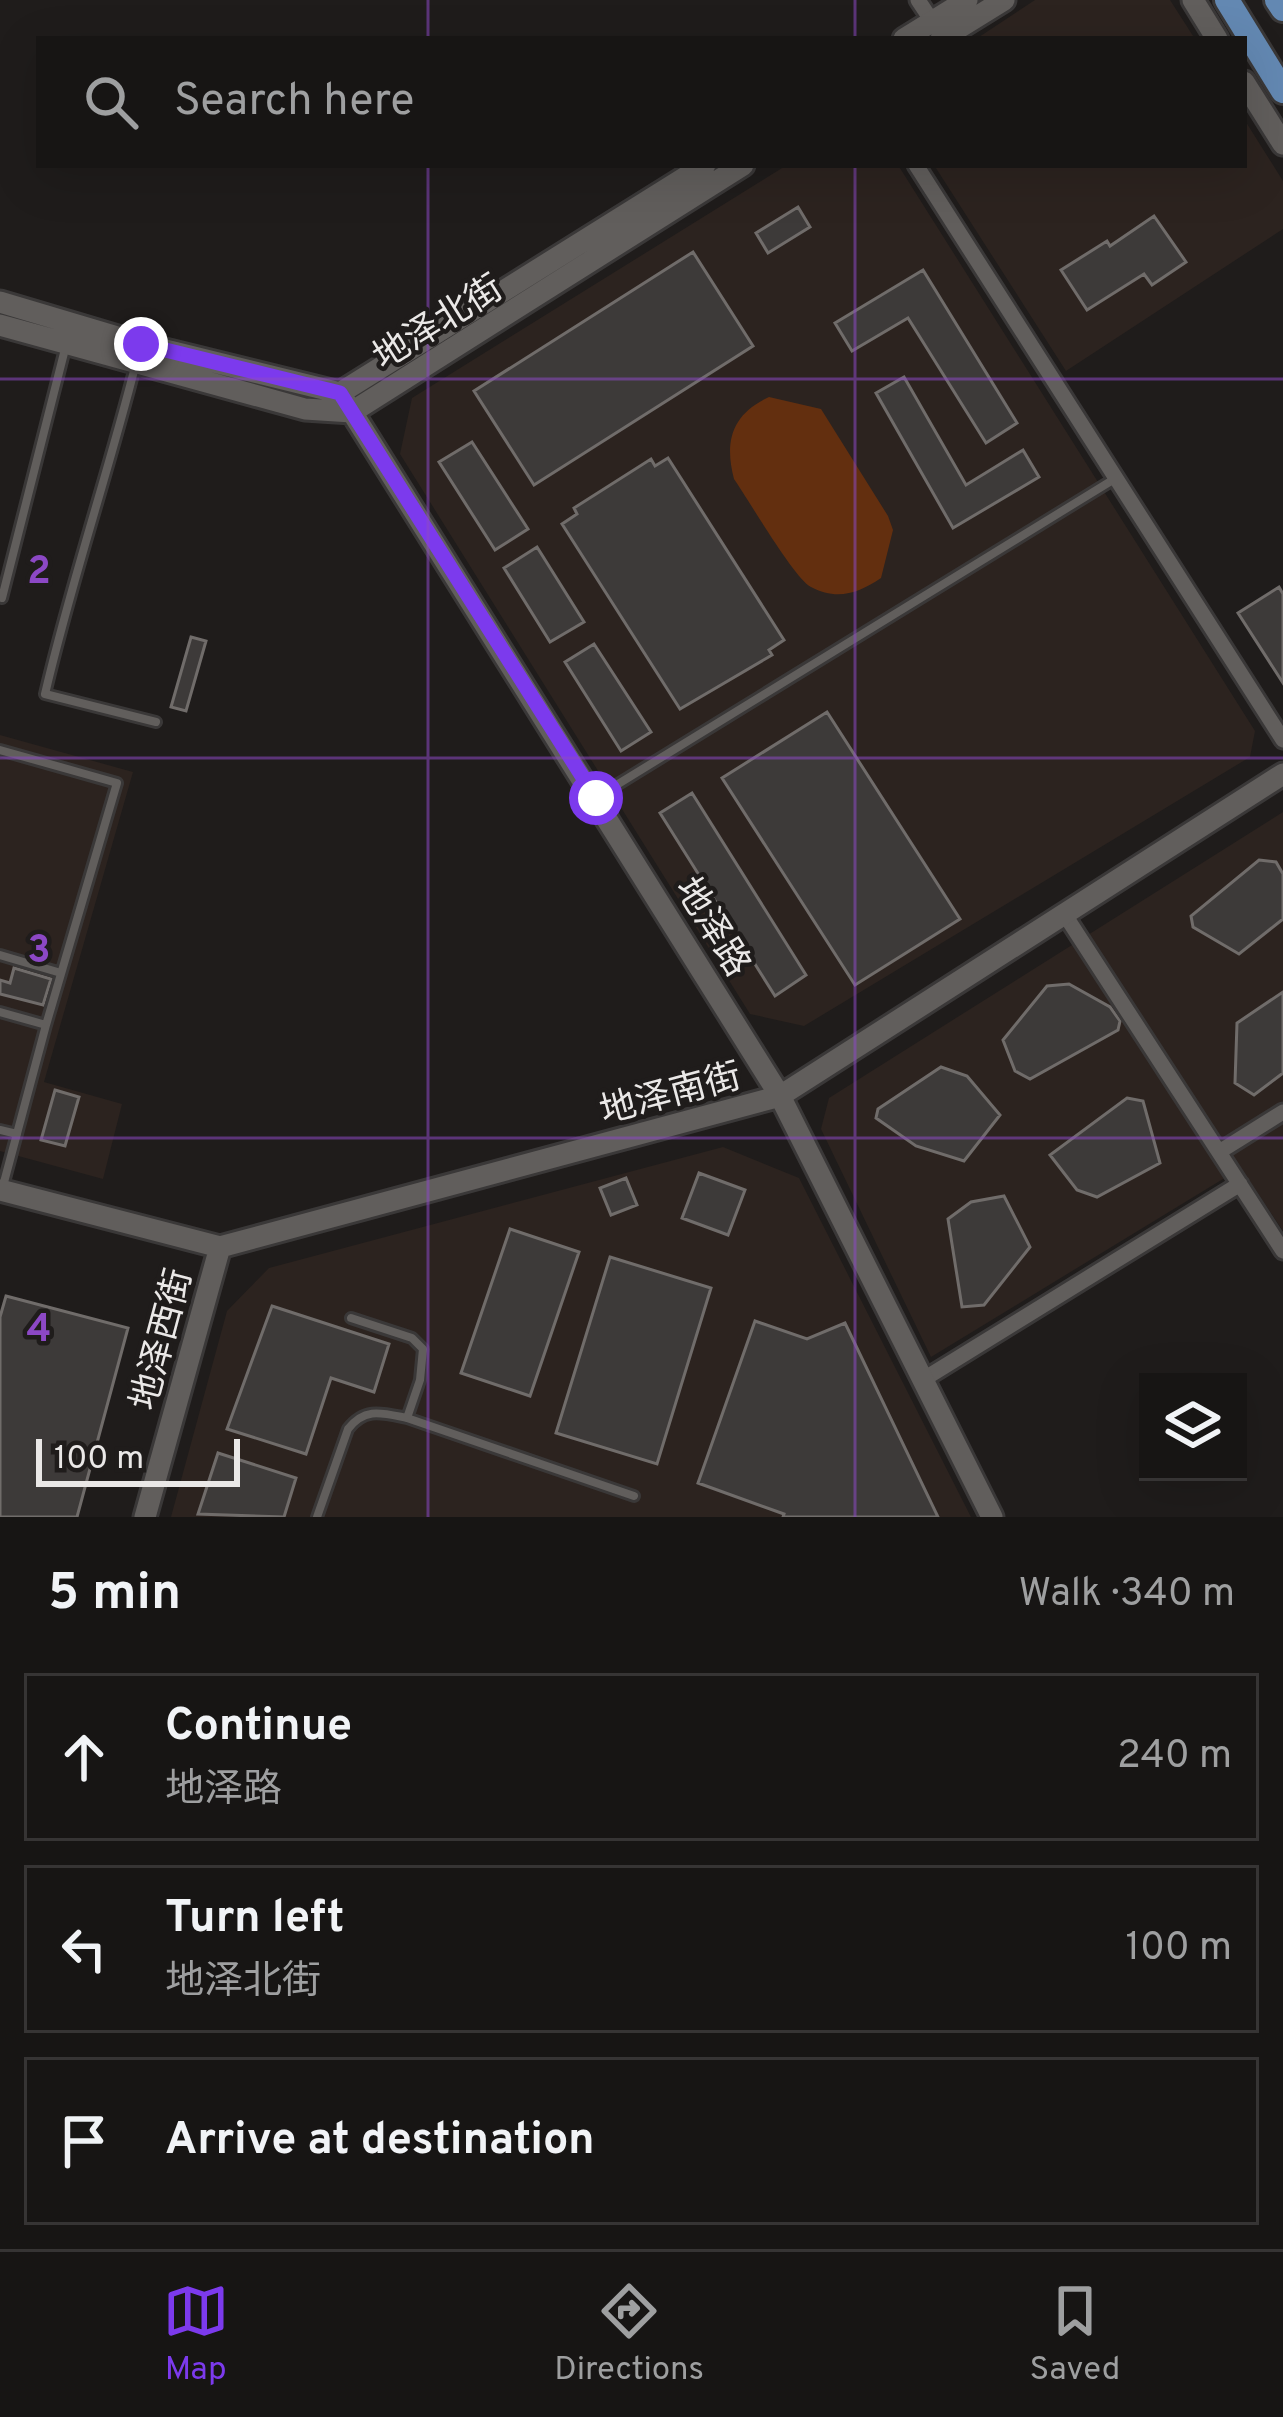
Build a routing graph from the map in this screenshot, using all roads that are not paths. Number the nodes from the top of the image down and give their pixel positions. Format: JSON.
{"nodes":[{"id":1,"x":919,"y":0,"type":"edge"},
{"id":2,"x":967,"y":0,"type":"edge"},
{"id":3,"x":1004,"y":0,"type":"edge"},
{"id":4,"x":1193,"y":0,"type":"edge"},
{"id":5,"x":1227,"y":0,"type":"edge"},
{"id":6,"x":1277,"y":0,"type":"edge"},
{"id":7,"x":1283,"y":9,"type":"edge"},
{"id":8,"x":936,"y":30,"type":"edge"},
{"id":9,"x":1215,"y":36,"type":"edge"},
{"id":10,"x":1247,"y":87,"type":"edge"},
{"id":11,"x":1283,"y":91,"type":"edge"},
{"id":12,"x":1283,"y":144,"type":"edge"},
{"id":13,"x":700,"y":168,"type":"edge"},
{"id":14,"x":737,"y":168,"type":"edge"},
{"id":15,"x":918,"y":168,"type":"edge"},
{"id":16,"x":0,"y":302,"type":"edge"},
{"id":17,"x":0,"y":325,"type":"edge"},
{"id":18,"x":69,"y":333,"type":"junction"},
{"id":19,"x":139,"y":353,"type":"junction"},
{"id":20,"x":346,"y":403,"type":"junction"},
{"id":21,"x":1116,"y":478,"type":"junction"},
{"id":22,"x":2,"y":598,"type":"edge"},
{"id":23,"x":156,"y":722,"type":"dead end"},
{"id":24,"x":1283,"y":740,"type":"edge"},
{"id":25,"x":0,"y":750,"type":"edge"},
{"id":26,"x":1283,"y":775,"type":"edge"},
{"id":27,"x":596,"y":798,"type":"junction"},
{"id":28,"x":1065,"y":914,"type":"junction"},
{"id":29,"x":0,"y":955,"type":"edge"},
{"id":30,"x":61,"y":973,"type":"junction"},
{"id":31,"x":0,"y":1012,"type":"edge"},
{"id":32,"x":46,"y":1025,"type":"junction"},
{"id":33,"x":780,"y":1096,"type":"junction"},
{"id":34,"x":1283,"y":1112,"type":"edge"},
{"id":35,"x":0,"y":1130,"type":"edge"},
{"id":36,"x":17,"y":1134,"type":"junction"},
{"id":37,"x":1219,"y":1151,"type":"junction"},
{"id":38,"x":1240,"y":1184,"type":"junction"},
{"id":39,"x":1,"y":1190,"type":"edge"},
{"id":40,"x":220,"y":1247,"type":"junction"},
{"id":41,"x":1283,"y":1251,"type":"edge"},
{"id":42,"x":351,"y":1318,"type":"dead end"},
{"id":43,"x":924,"y":1379,"type":"junction"},
{"id":44,"x":406,"y":1418,"type":"junction"},
{"id":45,"x":634,"y":1496,"type":"dead end"},
{"id":46,"x":146,"y":1517,"type":"edge"},
{"id":47,"x":317,"y":1517,"type":"edge"},
{"id":48,"x":992,"y":1517,"type":"edge"}],
"edges":[{"from":1,"to":8,"type":"street"},
{"from":2,"to":8,"type":"street"},
{"from":3,"to":8,"type":"street"},
{"from":4,"to":9,"type":"street"},
{"from":5,"to":11,"type":"main road"},
{"from":6,"to":7,"type":"main road"},
{"from":10,"to":12,"type":"street"},
{"from":13,"to":20,"type":"street","name":"地泽北街"},
{"from":14,"to":20,"type":"street","name":"地泽北街"},
{"from":15,"to":21,"type":"street"},
{"from":16,"to":18,"type":"street","name":"地泽北街"},
{"from":17,"to":18,"type":"street","name":"地泽北街"},
{"from":18,"to":19,"type":"street","name":"地泽北街"},
{"from":18,"to":22,"type":"lane"},
{"from":19,"to":20,"type":"street","name":"地泽北街"},
{"from":19,"to":23,"type":"lane"},
{"from":20,"to":27,"type":"street","name":"地泽路"},
{"from":21,"to":24,"type":"street"},
{"from":21,"to":27,"type":"lane"},
{"from":25,"to":30,"type":"lane"},
{"from":26,"to":28,"type":"street","name":"地泽南街"},
{"from":27,"to":33,"type":"street","name":"地泽路"},
{"from":28,"to":33,"type":"street","name":"地泽南街"},
{"from":28,"to":37,"type":"street"},
{"from":29,"to":30,"type":"lane"},
{"from":30,"to":32,"type":"lane"},
{"from":31,"to":32,"type":"lane"},
{"from":32,"to":36,"type":"lane"},
{"from":33,"to":40,"type":"street","name":"地泽南街"},
{"from":33,"to":43,"type":"street","name":"地泽路"},
{"from":34,"to":37,"type":"street"},
{"from":35,"to":36,"type":"lane"},
{"from":36,"to":39,"type":"lane"},
{"from":37,"to":38,"type":"street"},
{"from":38,"to":41,"type":"street"},
{"from":38,"to":43,"type":"street"},
{"from":39,"to":40,"type":"street","name":"地泽南街"},
{"from":40,"to":46,"type":"street","name":"地泽西街"},
{"from":42,"to":44,"type":"lane"},
{"from":43,"to":48,"type":"street","name":"地泽路"},
{"from":44,"to":45,"type":"lane"},
{"from":44,"to":47,"type":"lane"}]}
